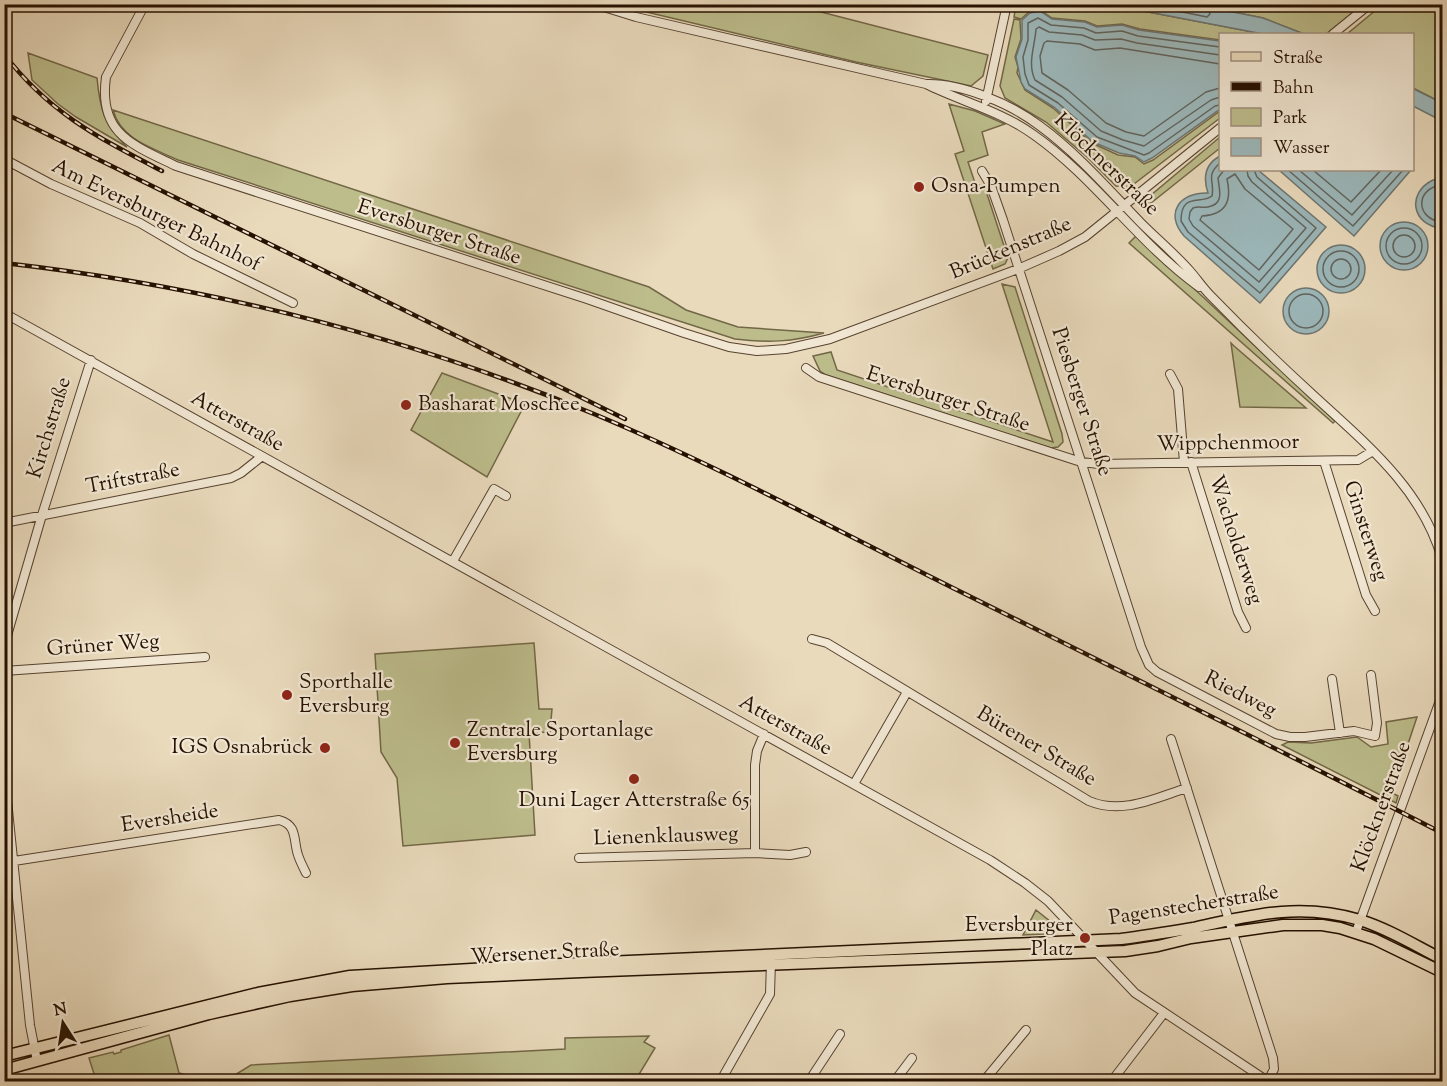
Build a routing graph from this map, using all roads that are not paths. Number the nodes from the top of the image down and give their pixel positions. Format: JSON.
{"nodes":[{"id":1,"x":145,"y":4,"type":"edge"},
{"id":2,"x":594,"y":4,"type":"edge"},
{"id":3,"x":1007,"y":4,"type":"edge"},
{"id":4,"x":1370,"y":4,"type":"edge"},
{"id":5,"x":605,"y":6,"type":"edge"},
{"id":6,"x":1335,"y":33,"type":"edge"},
{"id":7,"x":926,"y":84,"type":"junction"},
{"id":8,"x":988,"y":98,"type":"junction"},
{"id":9,"x":984,"y":107,"type":"junction"},
{"id":10,"x":1219,"y":130,"type":"edge"},
{"id":11,"x":4,"y":159,"type":"edge"},
{"id":12,"x":982,"y":171,"type":"dead end"},
{"id":13,"x":1125,"y":206,"type":"junction"},
{"id":14,"x":1117,"y":212,"type":"junction"},
{"id":15,"x":1018,"y":268,"type":"junction"},
{"id":16,"x":1208,"y":293,"type":"junction"},
{"id":17,"x":293,"y":303,"type":"dead end"},
{"id":18,"x":4,"y":313,"type":"edge"},
{"id":19,"x":786,"y":349,"type":"joint"},
{"id":20,"x":91,"y":360,"type":"junction"},
{"id":21,"x":806,"y":368,"type":"dead end"},
{"id":22,"x":1170,"y":374,"type":"dead end"},
{"id":23,"x":1373,"y":451,"type":"junction"},
{"id":24,"x":261,"y":457,"type":"junction"},
{"id":25,"x":1324,"y":461,"type":"junction"},
{"id":26,"x":1081,"y":462,"type":"junction"},
{"id":27,"x":1187,"y":462,"type":"junction"},
{"id":28,"x":506,"y":496,"type":"dead end"},
{"id":29,"x":42,"y":515,"type":"junction"},
{"id":30,"x":4,"y":523,"type":"edge"},
{"id":31,"x":1443,"y":559,"type":"edge"},
{"id":32,"x":453,"y":561,"type":"junction"},
{"id":33,"x":1375,"y":611,"type":"dead end"},
{"id":34,"x":1246,"y":628,"type":"dead end"},
{"id":35,"x":812,"y":639,"type":"dead end"},
{"id":36,"x":4,"y":646,"type":"edge"},
{"id":37,"x":1141,"y":647,"type":"joint"},
{"id":38,"x":205,"y":657,"type":"dead end"},
{"id":39,"x":4,"y":671,"type":"edge"},
{"id":40,"x":1371,"y":675,"type":"dead end"},
{"id":41,"x":1332,"y":680,"type":"dead end"},
{"id":42,"x":907,"y":692,"type":"junction"},
{"id":43,"x":1443,"y":694,"type":"edge"},
{"id":44,"x":1340,"y":733,"type":"junction"},
{"id":45,"x":764,"y":734,"type":"junction"},
{"id":46,"x":1171,"y":739,"type":"dead end"},
{"id":47,"x":4,"y":771,"type":"edge"},
{"id":48,"x":854,"y":784,"type":"junction"},
{"id":49,"x":1187,"y":788,"type":"junction"},
{"id":50,"x":806,"y":852,"type":"dead end"},
{"id":51,"x":755,"y":853,"type":"junction"},
{"id":52,"x":579,"y":858,"type":"dead end"},
{"id":53,"x":14,"y":861,"type":"junction"},
{"id":54,"x":4,"y":865,"type":"edge"},
{"id":55,"x":306,"y":873,"type":"dead end"},
{"id":56,"x":1229,"y":920,"type":"junction"},
{"id":57,"x":1360,"y":920,"type":"junction"},
{"id":58,"x":1233,"y":932,"type":"junction"},
{"id":59,"x":1356,"y":932,"type":"junction"},
{"id":60,"x":1086,"y":940,"type":"junction"},
{"id":61,"x":1097,"y":952,"type":"junction"},
{"id":62,"x":771,"y":959,"type":"junction"},
{"id":63,"x":1443,"y":959,"type":"edge"},
{"id":64,"x":1443,"y":972,"type":"edge"},
{"id":65,"x":1164,"y":1013,"type":"junction"},
{"id":66,"x":1026,"y":1030,"type":"dead end"},
{"id":67,"x":840,"y":1034,"type":"dead end"},
{"id":68,"x":34,"y":1048,"type":"junction"},
{"id":69,"x":4,"y":1056,"type":"edge"},
{"id":70,"x":912,"y":1058,"type":"dead end"},
{"id":71,"x":37,"y":1061,"type":"junction"},
{"id":72,"x":4,"y":1070,"type":"edge"},
{"id":73,"x":1268,"y":1081,"type":"edge"},
{"id":74,"x":720,"y":1082,"type":"edge"},
{"id":75,"x":811,"y":1082,"type":"edge"},
{"id":76,"x":894,"y":1082,"type":"edge"},
{"id":77,"x":983,"y":1082,"type":"edge"},
{"id":78,"x":1111,"y":1082,"type":"edge"}],
"edges":[{"from":1,"to":19,"type":"street","name":"Eversburger Straße"},
{"from":2,"to":5,"type":"street","name":"Klöcknerstraße"},
{"from":3,"to":8,"type":"street"},
{"from":4,"to":6,"type":"street"},
{"from":5,"to":7,"type":"street","name":"Klöcknerstraße"},
{"from":7,"to":8,"type":"street","name":"Klöcknerstraße"},
{"from":7,"to":9,"type":"street","name":"Klöcknerstraße"},
{"from":8,"to":9,"type":"street"},
{"from":8,"to":13,"type":"street","name":"Klöcknerstraße"},
{"from":9,"to":14,"type":"street","name":"Klöcknerstraße"},
{"from":10,"to":13,"type":"street","name":"Brückenstraße"},
{"from":11,"to":17,"type":"street","name":"Am Eversburger Bahnhof"},
{"from":12,"to":15,"type":"street","name":"Piesberger Straße"},
{"from":13,"to":14,"type":"street","name":"Brückenstraße"},
{"from":13,"to":16,"type":"street","name":"Klöcknerstraße"},
{"from":14,"to":15,"type":"street","name":"Brückenstraße"},
{"from":14,"to":16,"type":"street","name":"Klöcknerstraße"},
{"from":15,"to":19,"type":"street","name":"Brückenstraße"},
{"from":15,"to":26,"type":"street","name":"Piesberger Straße"},
{"from":16,"to":23,"type":"street","name":"Klöcknerstraße"},
{"from":18,"to":20,"type":"street","name":"Atterstraße"},
{"from":20,"to":24,"type":"street","name":"Atterstraße"},
{"from":20,"to":29,"type":"street","name":"Kirchstraße"},
{"from":21,"to":26,"type":"street","name":"Eversburger Straße"},
{"from":22,"to":27,"type":"street","name":"Wacholderweg"},
{"from":23,"to":25,"type":"street","name":"Wippchenmoor"},
{"from":23,"to":31,"type":"street","name":"Klöcknerstraße"},
{"from":24,"to":29,"type":"street","name":"Triftstraße"},
{"from":24,"to":32,"type":"street","name":"Atterstraße"},
{"from":25,"to":27,"type":"street","name":"Wippchenmoor"},
{"from":25,"to":33,"type":"street","name":"Ginsterweg"},
{"from":26,"to":27,"type":"street","name":"Wippchenmoor"},
{"from":26,"to":37,"type":"street","name":"Piesberger Straße"},
{"from":27,"to":34,"type":"street","name":"Wacholderweg"},
{"from":28,"to":32,"type":"street"},
{"from":29,"to":30,"type":"street","name":"Triftstraße"},
{"from":29,"to":36,"type":"street","name":"Kirchstraße"},
{"from":32,"to":45,"type":"street","name":"Atterstraße"},
{"from":35,"to":42,"type":"street","name":"Bürener Straße"},
{"from":37,"to":44,"type":"street","name":"Riedweg"},
{"from":38,"to":39,"type":"street","name":"Grüner Weg"},
{"from":40,"to":44,"type":"street","name":"Riedweg"},
{"from":41,"to":44,"type":"street"},
{"from":42,"to":48,"type":"street"},
{"from":42,"to":49,"type":"street","name":"Bürener Straße"},
{"from":43,"to":57,"type":"street","name":"Klöcknerstraße"},
{"from":45,"to":48,"type":"street","name":"Atterstraße"},
{"from":45,"to":51,"type":"street"},
{"from":46,"to":49,"type":"street"},
{"from":47,"to":53,"type":"street"},
{"from":48,"to":60,"type":"street","name":"Atterstraße"},
{"from":49,"to":56,"type":"street"},
{"from":50,"to":51,"type":"street","name":"Lienenklausweg"},
{"from":51,"to":52,"type":"street","name":"Lienenklausweg"},
{"from":53,"to":54,"type":"street","name":"Eversheide"},
{"from":53,"to":55,"type":"street","name":"Eversheide"},
{"from":53,"to":68,"type":"street"},
{"from":56,"to":57,"type":"main road","name":"Pagenstecherstraße"},
{"from":56,"to":58,"type":"street"},
{"from":56,"to":60,"type":"main road","name":"Pagenstecherstraße"},
{"from":57,"to":59,"type":"street","name":"Klöcknerstraße"},
{"from":57,"to":63,"type":"main road","name":"Pagenstecherstraße"},
{"from":58,"to":59,"type":"main road","name":"Pagenstecherstraße"},
{"from":58,"to":61,"type":"main road","name":"Pagenstecherstraße"},
{"from":58,"to":73,"type":"street"},
{"from":59,"to":64,"type":"main road","name":"Pagenstecherstraße"},
{"from":60,"to":61,"type":"street"},
{"from":60,"to":62,"type":"main road","name":"Wersener Straße"},
{"from":61,"to":62,"type":"main road","name":"Wersener Straße"},
{"from":61,"to":65,"type":"street"},
{"from":62,"to":68,"type":"main road","name":"Wersener Straße"},
{"from":62,"to":71,"type":"main road","name":"Wersener Straße"},
{"from":62,"to":74,"type":"street"},
{"from":65,"to":73,"type":"street"},
{"from":65,"to":78,"type":"street"},
{"from":66,"to":77,"type":"street"},
{"from":67,"to":75,"type":"street"},
{"from":68,"to":69,"type":"main road","name":"Wersener Straße"},
{"from":68,"to":71,"type":"street"},
{"from":70,"to":76,"type":"street"},
{"from":71,"to":72,"type":"main road","name":"Wersener Straße"}]}
